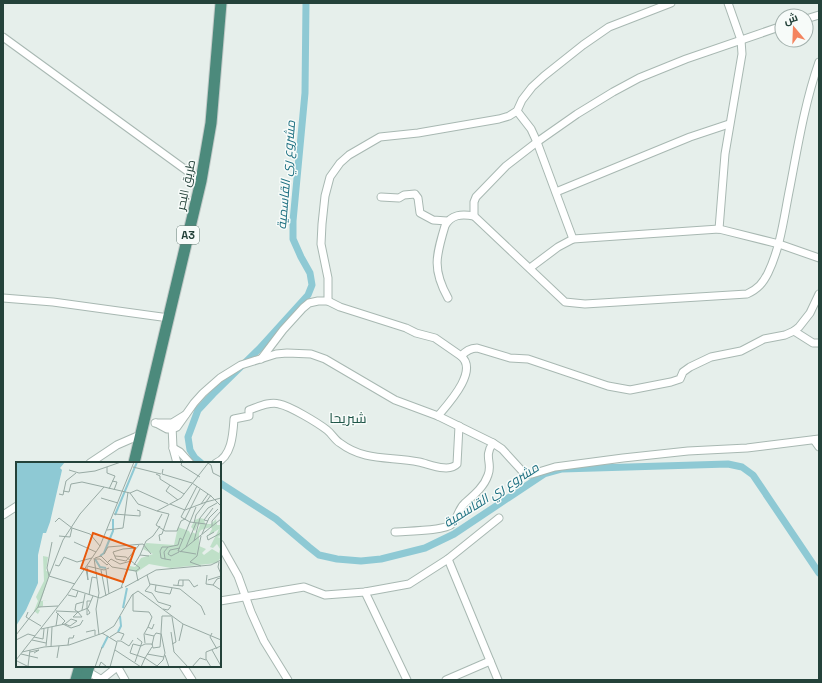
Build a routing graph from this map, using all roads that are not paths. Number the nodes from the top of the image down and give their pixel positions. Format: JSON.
{"nodes":[{"id":1,"x":221,"y":3,"type":"edge"},
{"id":2,"x":671,"y":3,"type":"edge"},
{"id":3,"x":728,"y":3,"type":"edge"},
{"id":4,"x":774,"y":29,"type":"edge"},
{"id":5,"x":3,"y":37,"type":"edge"},
{"id":6,"x":741,"y":40,"type":"junction"},
{"id":7,"x":819,"y":62,"type":"edge"},
{"id":8,"x":517,"y":111,"type":"junction"},
{"id":9,"x":730,"y":124,"type":"junction"},
{"id":10,"x":537,"y":142,"type":"junction"},
{"id":11,"x":201,"y":181,"type":"junction"},
{"id":12,"x":556,"y":192,"type":"junction"},
{"id":13,"x":381,"y":197,"type":"dead end"},
{"id":14,"x":474,"y":216,"type":"junction"},
{"id":15,"x":448,"y":221,"type":"junction"},
{"id":16,"x":719,"y":229,"type":"junction"},
{"id":17,"x":574,"y":239,"type":"junction"},
{"id":18,"x":779,"y":244,"type":"junction"},
{"id":19,"x":819,"y":258,"type":"edge"},
{"id":20,"x":530,"y":268,"type":"junction"},
{"id":21,"x":819,"y":294,"type":"edge"},
{"id":22,"x":3,"y":298,"type":"edge"},
{"id":23,"x":448,"y":298,"type":"dead end"},
{"id":24,"x":328,"y":301,"type":"junction"},
{"id":25,"x":169,"y":318,"type":"junction"},
{"id":26,"x":794,"y":331,"type":"junction"},
{"id":27,"x":819,"y":343,"type":"edge"},
{"id":28,"x":461,"y":356,"type":"junction"},
{"id":29,"x":261,"y":359,"type":"junction"},
{"id":30,"x":438,"y":416,"type":"junction"},
{"id":31,"x":144,"y":420,"type":"junction"},
{"id":32,"x":172,"y":426,"type":"junction"},
{"id":33,"x":459,"y":426,"type":"junction"},
{"id":34,"x":140,"y":435,"type":"junction"},
{"id":35,"x":817,"y":440,"type":"edge"},
{"id":36,"x":493,"y":443,"type":"junction"},
{"id":37,"x":819,"y":447,"type":"edge"},
{"id":38,"x":173,"y":448,"type":"junction"},
{"id":39,"x":92,"y":462,"type":"edge"},
{"id":40,"x":134,"y":462,"type":"edge"},
{"id":41,"x":177,"y":462,"type":"edge"},
{"id":42,"x":189,"y":462,"type":"edge"},
{"id":43,"x":217,"y":462,"type":"edge"},
{"id":44,"x":16,"y":507,"type":"edge"},
{"id":45,"x":3,"y":515,"type":"edge"},
{"id":46,"x":499,"y":518,"type":"dead end"},
{"id":47,"x":395,"y":532,"type":"dead end"},
{"id":48,"x":221,"y":546,"type":"edge"},
{"id":49,"x":448,"y":559,"type":"junction"},
{"id":50,"x":365,"y":592,"type":"junction"},
{"id":51,"x":246,"y":597,"type":"junction"},
{"id":52,"x":221,"y":601,"type":"edge"},
{"id":53,"x":490,"y":661,"type":"junction"},
{"id":54,"x":117,"y":667,"type":"edge"},
{"id":55,"x":184,"y":667,"type":"edge"},
{"id":56,"x":85,"y":671,"type":"edge"},
{"id":57,"x":76,"y":680,"type":"edge"},
{"id":58,"x":102,"y":680,"type":"edge"},
{"id":59,"x":125,"y":680,"type":"edge"},
{"id":60,"x":192,"y":680,"type":"edge"},
{"id":61,"x":288,"y":680,"type":"edge"},
{"id":62,"x":407,"y":680,"type":"edge"},
{"id":63,"x":446,"y":680,"type":"edge"},
{"id":64,"x":498,"y":680,"type":"edge"}],
"edges":[{"from":1,"to":11,"type":"highway","name":"طريق البحر","number":"A3"},
{"from":2,"to":8,"type":"street"},
{"from":3,"to":6,"type":"street"},
{"from":4,"to":6,"type":"street"},
{"from":5,"to":11,"type":"street"},
{"from":6,"to":9,"type":"street"},
{"from":6,"to":10,"type":"street"},
{"from":7,"to":18,"type":"street"},
{"from":8,"to":10,"type":"street"},
{"from":8,"to":24,"type":"street"},
{"from":9,"to":12,"type":"street"},
{"from":9,"to":16,"type":"street"},
{"from":10,"to":12,"type":"street"},
{"from":10,"to":14,"type":"street"},
{"from":11,"to":25,"type":"highway","name":"طريق البحر","number":"A3"},
{"from":12,"to":17,"type":"street"},
{"from":13,"to":15,"type":"street"},
{"from":14,"to":15,"type":"street"},
{"from":14,"to":20,"type":"street"},
{"from":15,"to":23,"type":"street"},
{"from":16,"to":17,"type":"street"},
{"from":16,"to":18,"type":"street"},
{"from":17,"to":20,"type":"street"},
{"from":18,"to":19,"type":"street"},
{"from":18,"to":20,"type":"street"},
{"from":21,"to":26,"type":"street"},
{"from":22,"to":25,"type":"street"},
{"from":24,"to":28,"type":"street"},
{"from":24,"to":29,"type":"street"},
{"from":25,"to":31,"type":"highway","name":"طريق البحر","number":"A3"},
{"from":26,"to":27,"type":"street"},
{"from":26,"to":28,"type":"street"},
{"from":28,"to":30,"type":"street"},
{"from":29,"to":30,"type":"street"},
{"from":29,"to":32,"type":"street"},
{"from":30,"to":33,"type":"street"},
{"from":31,"to":32,"type":"street"},
{"from":31,"to":34,"type":"highway","name":"طريق البحر","number":"A3"},
{"from":32,"to":38,"type":"street"},
{"from":33,"to":36,"type":"street"},
{"from":33,"to":43,"type":"street"},
{"from":34,"to":39,"type":"street"},
{"from":34,"to":40,"type":"highway","name":"طريق البحر","number":"A3"},
{"from":35,"to":36,"type":"street"},
{"from":35,"to":37,"type":"street"},
{"from":36,"to":47,"type":"street"},
{"from":38,"to":41,"type":"street"},
{"from":38,"to":42,"type":"street"},
{"from":44,"to":45,"type":"street"},
{"from":46,"to":49,"type":"street"},
{"from":48,"to":51,"type":"street"},
{"from":49,"to":50,"type":"street"},
{"from":49,"to":53,"type":"street"},
{"from":50,"to":51,"type":"street"},
{"from":50,"to":62,"type":"street"},
{"from":51,"to":52,"type":"street"},
{"from":51,"to":61,"type":"street"},
{"from":53,"to":63,"type":"street"},
{"from":53,"to":64,"type":"street"},
{"from":54,"to":58,"type":"street"},
{"from":54,"to":59,"type":"street"},
{"from":55,"to":60,"type":"street"},
{"from":56,"to":57,"type":"highway"},
{"from":56,"to":58,"type":"street"}]}
